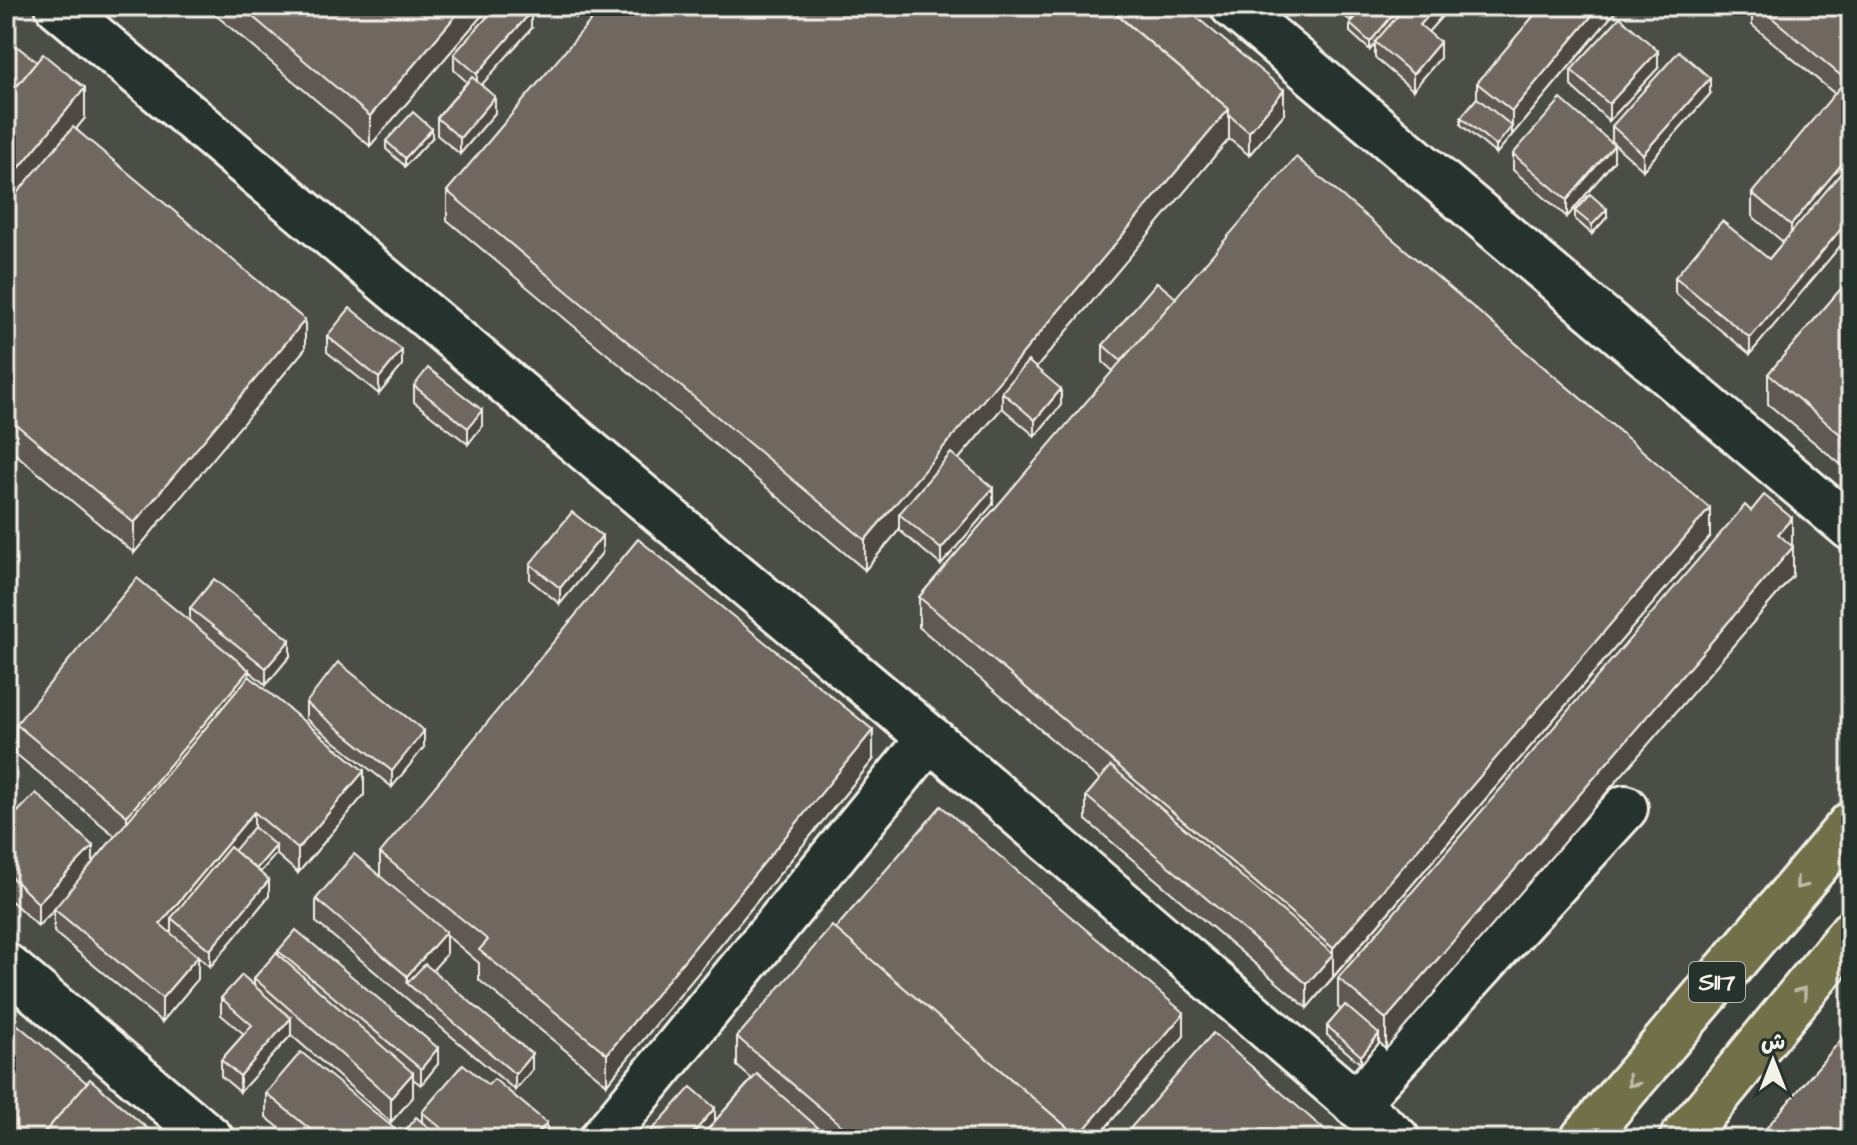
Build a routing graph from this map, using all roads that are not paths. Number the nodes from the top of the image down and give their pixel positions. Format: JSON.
{"nodes":[{"id":1,"x":58,"y":6,"type":"edge"},
{"id":2,"x":1233,"y":6,"type":"edge"},
{"id":3,"x":1847,"y":518,"type":"edge"},
{"id":4,"x":930,"y":738,"type":"junction"},
{"id":5,"x":1625,"y":808,"type":"dead end"},
{"id":6,"x":1851,"y":824,"type":"edge"},
{"id":7,"x":1851,"y":933,"type":"edge"},
{"id":8,"x":6,"y":966,"type":"edge"},
{"id":9,"x":1355,"y":1104,"type":"junction"},
{"id":10,"x":211,"y":1139,"type":"edge"},
{"id":11,"x":602,"y":1139,"type":"edge"},
{"id":12,"x":1397,"y":1139,"type":"edge"},
{"id":13,"x":1583,"y":1139,"type":"edge"},
{"id":14,"x":1682,"y":1139,"type":"edge"}],
"edges":[{"from":1,"to":4,"type":"lane"},
{"from":2,"to":3,"type":"lane"},
{"from":4,"to":9,"type":"lane"},
{"from":4,"to":11,"type":"lane"},
{"from":5,"to":9,"type":"lane"},
{"from":6,"to":13,"type":"main road","number":"S117","one_way":true},
{"from":14,"to":7,"type":"main road","number":"S117","one_way":true},
{"from":8,"to":10,"type":"lane"},
{"from":9,"to":12,"type":"lane"}]}
